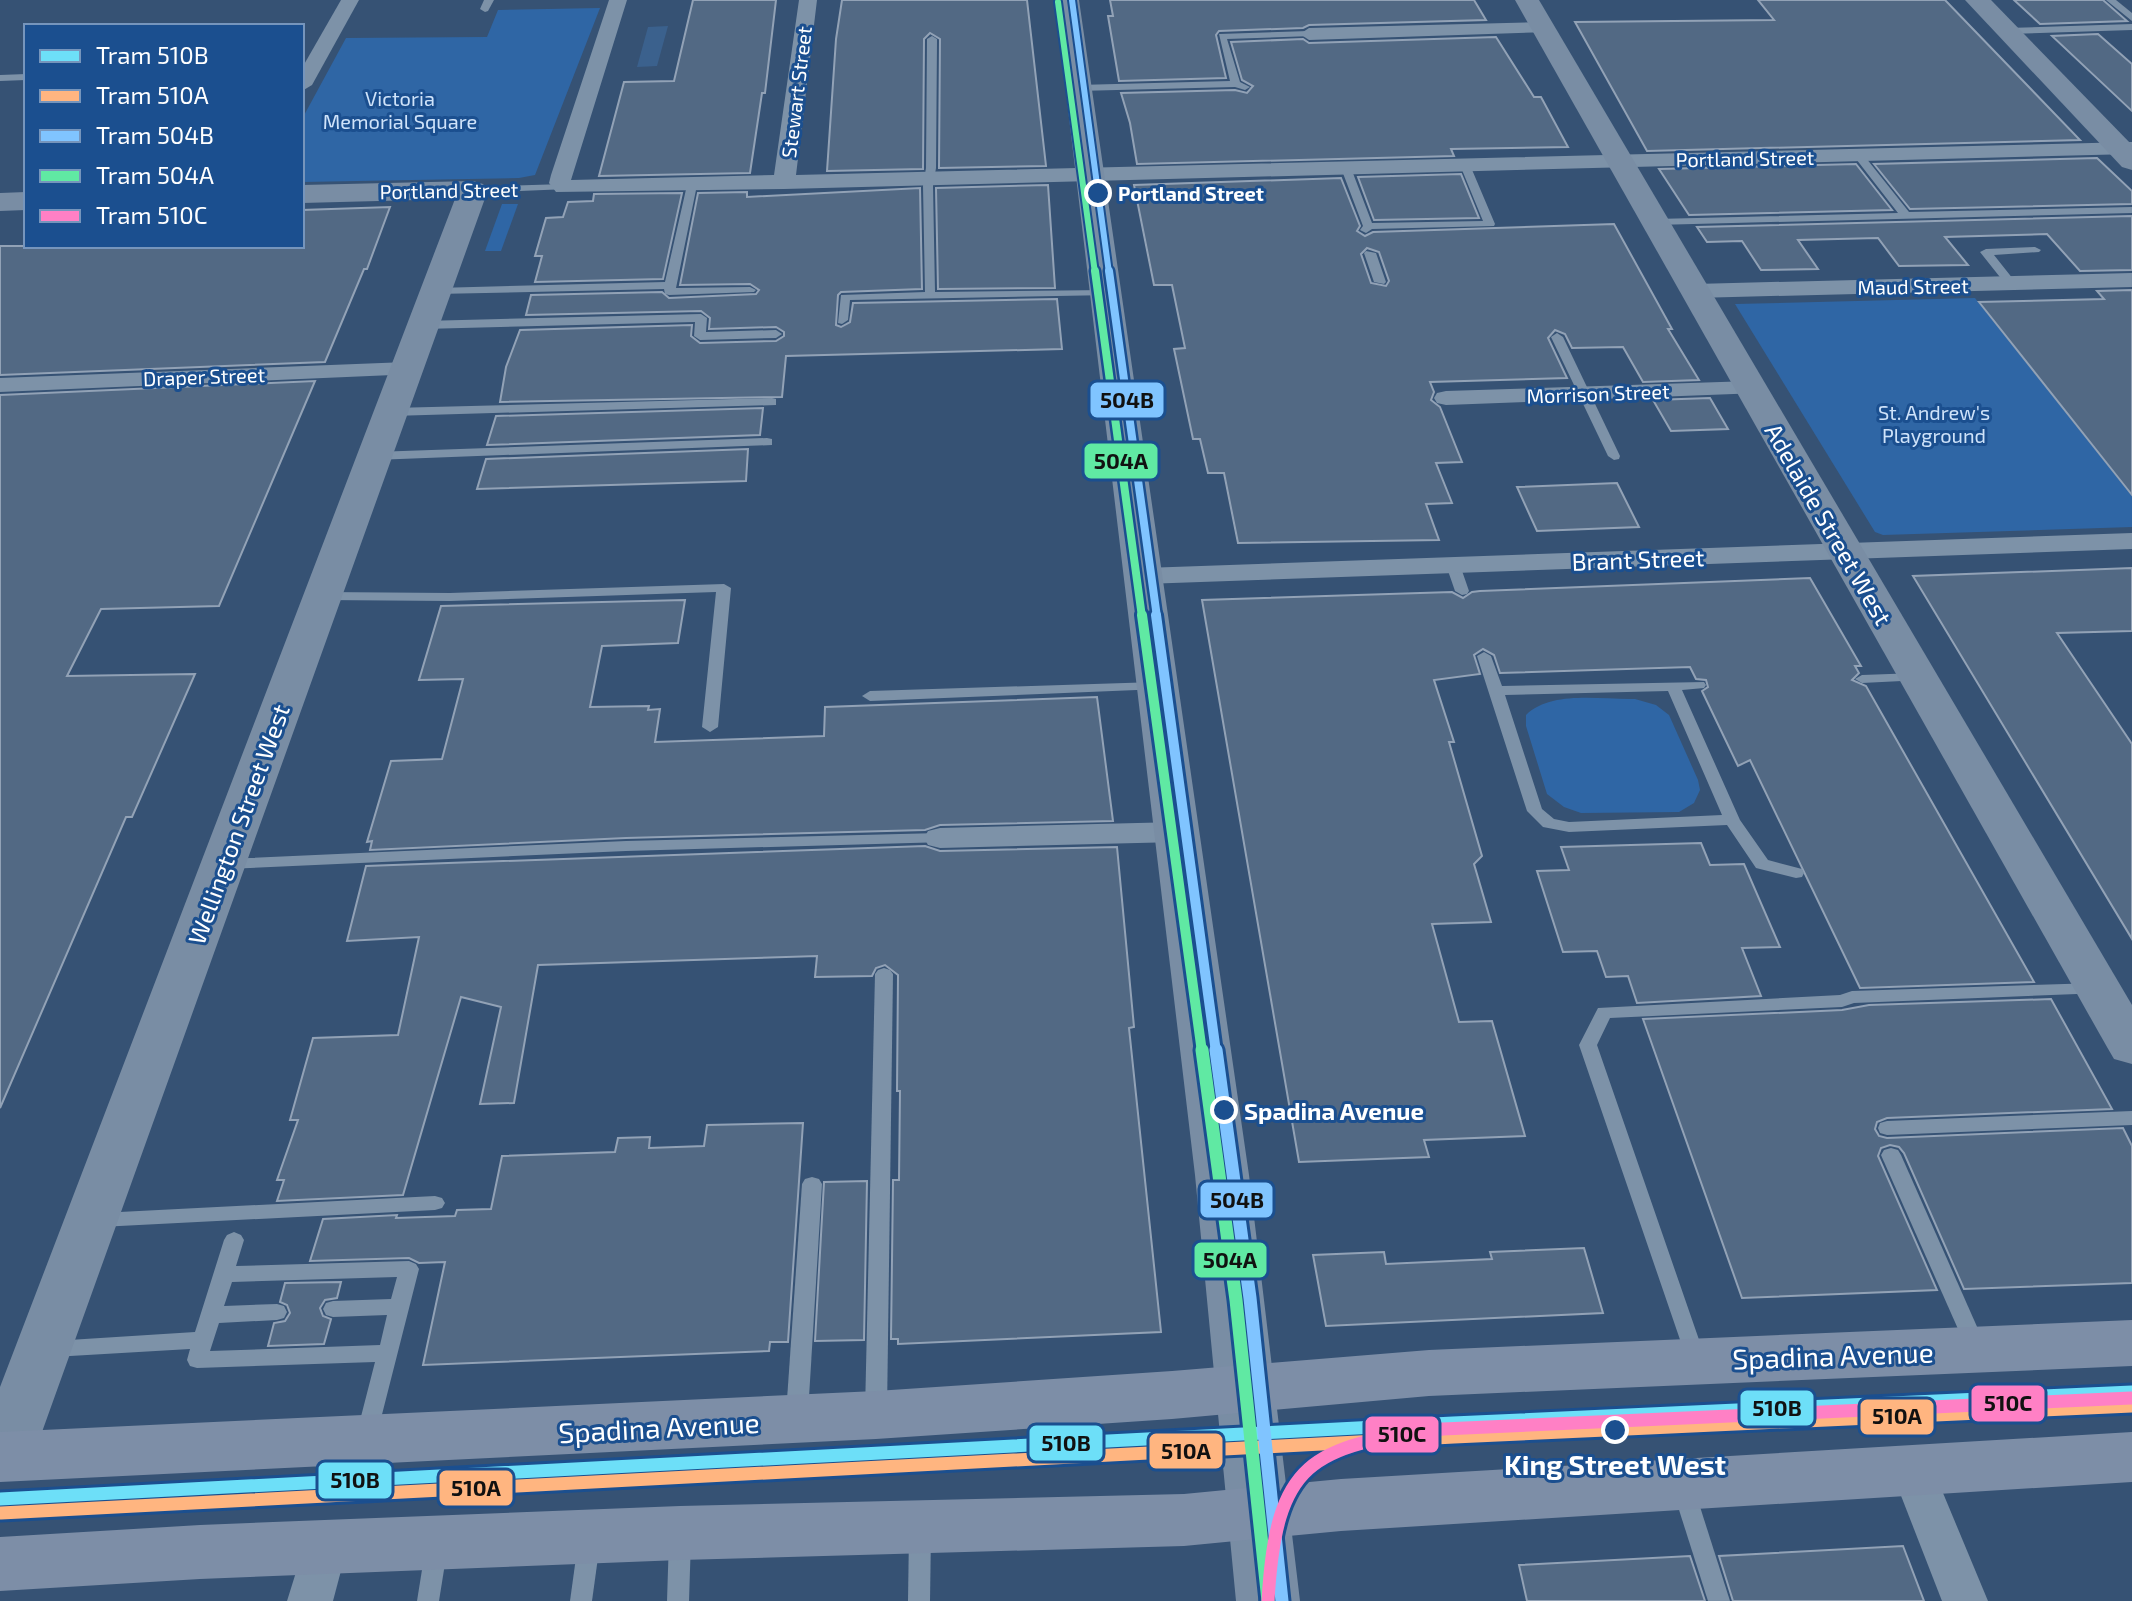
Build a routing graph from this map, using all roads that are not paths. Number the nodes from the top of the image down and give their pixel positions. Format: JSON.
{"nodes":[{"id":1,"x":350,"y":0,"type":"edge"},
{"id":2,"x":618,"y":0,"type":"edge"},
{"id":3,"x":808,"y":0,"type":"edge"},
{"id":4,"x":1067,"y":0,"type":"edge"},
{"id":5,"x":1527,"y":0,"type":"edge"},
{"id":6,"x":1977,"y":0,"type":"edge"},
{"id":7,"x":2111,"y":0,"type":"edge"},
{"id":8,"x":2132,"y":18,"type":"edge"},
{"id":9,"x":2132,"y":27,"type":"edge"},
{"id":10,"x":1543,"y":28,"type":"junction"},
{"id":11,"x":2007,"y":31,"type":"junction"},
{"id":12,"x":1309,"y":34,"type":"joint"},
{"id":13,"x":932,"y":39,"type":"dead end"},
{"id":14,"x":24,"y":77,"type":"edge"},
{"id":15,"x":0,"y":78,"type":"edge"},
{"id":16,"x":304,"y":81,"type":"edge"},
{"id":17,"x":1078,"y":88,"type":"junction"},
{"id":18,"x":2128,"y":153,"type":"edge"},
{"id":19,"x":1858,"y":155,"type":"junction"},
{"id":20,"x":1620,"y":161,"type":"junction"},
{"id":21,"x":1465,"y":165,"type":"junction"},
{"id":22,"x":1346,"y":168,"type":"junction"},
{"id":23,"x":1089,"y":176,"type":"junction"},
{"id":24,"x":929,"y":179,"type":"junction"},
{"id":25,"x":784,"y":183,"type":"junction"},
{"id":26,"x":692,"y":185,"type":"junction"},
{"id":27,"x":564,"y":187,"type":"junction"},
{"id":28,"x":473,"y":190,"type":"junction"},
{"id":29,"x":304,"y":194,"type":"edge"},
{"id":30,"x":24,"y":201,"type":"edge"},
{"id":31,"x":0,"y":202,"type":"edge"},
{"id":32,"x":2132,"y":210,"type":"edge"},
{"id":33,"x":1906,"y":216,"type":"junction"},
{"id":34,"x":1655,"y":222,"type":"junction"},
{"id":35,"x":2035,"y":250,"type":"dead end"},
{"id":36,"x":1370,"y":253,"type":"dead end"},
{"id":37,"x":2132,"y":280,"type":"edge"},
{"id":38,"x":1380,"y":282,"type":"dead end"},
{"id":39,"x":2011,"y":284,"type":"junction"},
{"id":40,"x":671,"y":285,"type":"junction"},
{"id":41,"x":750,"y":290,"type":"dead end"},
{"id":42,"x":930,"y":291,"type":"dead end"},
{"id":43,"x":1695,"y":291,"type":"junction"},
{"id":44,"x":1107,"y":293,"type":"junction"},
{"id":45,"x":429,"y":308,"type":"junction"},
{"id":46,"x":842,"y":320,"type":"dead end"},
{"id":47,"x":776,"y":334,"type":"dead end"},
{"id":48,"x":1557,"y":337,"type":"dead end"},
{"id":49,"x":407,"y":369,"type":"junction"},
{"id":50,"x":0,"y":385,"type":"edge"},
{"id":51,"x":1751,"y":388,"type":"junction"},
{"id":52,"x":1582,"y":393,"type":"junction"},
{"id":53,"x":1446,"y":398,"type":"dead end"},
{"id":54,"x":772,"y":402,"type":"dead end"},
{"id":55,"x":392,"y":412,"type":"junction"},
{"id":56,"x":767,"y":442,"type":"dead end"},
{"id":57,"x":373,"y":456,"type":"junction"},
{"id":58,"x":1614,"y":456,"type":"dead end"},
{"id":59,"x":2132,"y":541,"type":"edge"},
{"id":60,"x":1846,"y":552,"type":"junction"},
{"id":61,"x":1144,"y":576,"type":"junction"},
{"id":62,"x":323,"y":596,"type":"junction"},
{"id":63,"x":1484,"y":656,"type":"dead end"},
{"id":64,"x":1917,"y":677,"type":"junction"},
{"id":65,"x":1862,"y":679,"type":"dead end"},
{"id":66,"x":1699,"y":685,"type":"dead end"},
{"id":67,"x":1158,"y":686,"type":"junction"},
{"id":68,"x":1673,"y":686,"type":"junction"},
{"id":69,"x":1496,"y":691,"type":"junction"},
{"id":70,"x":870,"y":696,"type":"dead end"},
{"id":71,"x":710,"y":727,"type":"dead end"},
{"id":72,"x":1732,"y":820,"type":"junction"},
{"id":73,"x":1178,"y":832,"type":"junction"},
{"id":74,"x":940,"y":838,"type":"joint"},
{"id":75,"x":222,"y":864,"type":"junction"},
{"id":76,"x":1796,"y":873,"type":"dead end"},
{"id":77,"x":884,"y":974,"type":"dead end"},
{"id":78,"x":2098,"y":989,"type":"junction"},
{"id":79,"x":2132,"y":1045,"type":"edge"},
{"id":80,"x":2132,"y":1118,"type":"edge"},
{"id":81,"x":1887,"y":1128,"type":"dead end"},
{"id":82,"x":1891,"y":1155,"type":"dead end"},
{"id":83,"x":812,"y":1184,"type":"dead end"},
{"id":84,"x":435,"y":1203,"type":"dead end"},
{"id":85,"x":90,"y":1220,"type":"junction"},
{"id":86,"x":234,"y":1240,"type":"dead end"},
{"id":87,"x":224,"y":1274,"type":"junction"},
{"id":88,"x":400,"y":1307,"type":"junction"},
{"id":89,"x":333,"y":1309,"type":"dead end"},
{"id":90,"x":277,"y":1312,"type":"dead end"},
{"id":91,"x":211,"y":1315,"type":"junction"},
{"id":92,"x":203,"y":1340,"type":"junction"},
{"id":93,"x":2132,"y":1343,"type":"edge"},
{"id":94,"x":1976,"y":1349,"type":"junction"},
{"id":95,"x":44,"y":1350,"type":"junction"},
{"id":96,"x":388,"y":1353,"type":"junction"},
{"id":97,"x":1696,"y":1360,"type":"junction"},
{"id":98,"x":1246,"y":1389,"type":"junction"},
{"id":99,"x":876,"y":1415,"type":"junction"},
{"id":100,"x":797,"y":1420,"type":"junction"},
{"id":101,"x":366,"y":1442,"type":"junction"},
{"id":102,"x":2,"y":1457,"type":"edge"},
{"id":103,"x":2132,"y":1457,"type":"edge"},
{"id":104,"x":1913,"y":1470,"type":"junction"},
{"id":105,"x":1682,"y":1485,"type":"junction"},
{"id":106,"x":1257,"y":1513,"type":"junction"},
{"id":107,"x":920,"y":1528,"type":"junction"},
{"id":108,"x":680,"y":1533,"type":"junction"},
{"id":109,"x":590,"y":1537,"type":"junction"},
{"id":110,"x":0,"y":1564,"type":"edge"},
{"id":111,"x":433,"y":1572,"type":"edge"},
{"id":112,"x":317,"y":1575,"type":"edge"},
{"id":113,"x":581,"y":1601,"type":"edge"},
{"id":114,"x":678,"y":1601,"type":"edge"},
{"id":115,"x":919,"y":1601,"type":"edge"},
{"id":116,"x":1268,"y":1601,"type":"edge"},
{"id":117,"x":1719,"y":1601,"type":"edge"},
{"id":118,"x":1965,"y":1601,"type":"edge"}],
"edges":[{"from":1,"to":16,"type":"street"},
{"from":2,"to":27,"type":"street"},
{"from":3,"to":25,"type":"street","name":"Stewart Street"},
{"from":4,"to":17,"type":"main road"},
{"from":5,"to":10,"type":"main road","name":"Adelaide Street West"},
{"from":6,"to":11,"type":"main road"},
{"from":7,"to":8,"type":"lane"},
{"from":9,"to":11,"type":"lane"},
{"from":10,"to":12,"type":"street"},
{"from":10,"to":20,"type":"main road","name":"Adelaide Street West"},
{"from":11,"to":18,"type":"main road"},
{"from":12,"to":17,"type":"lane"},
{"from":13,"to":24,"type":"lane"},
{"from":14,"to":15,"type":"lane"},
{"from":17,"to":23,"type":"main road"},
{"from":18,"to":19,"type":"street","name":"Portland Street"},
{"from":19,"to":20,"type":"street","name":"Portland Street"},
{"from":19,"to":33,"type":"lane"},
{"from":20,"to":21,"type":"street","name":"Portland Street"},
{"from":20,"to":34,"type":"main road","name":"Adelaide Street West"},
{"from":21,"to":22,"type":"street","name":"Portland Street"},
{"from":21,"to":22,"type":"lane"},
{"from":22,"to":23,"type":"street","name":"Portland Street"},
{"from":23,"to":24,"type":"street","name":"Portland Street"},
{"from":23,"to":44,"type":"main road"},
{"from":24,"to":25,"type":"street","name":"Portland Street"},
{"from":24,"to":42,"type":"lane"},
{"from":25,"to":26,"type":"street","name":"Portland Street"},
{"from":26,"to":27,"type":"street","name":"Portland Street"},
{"from":26,"to":40,"type":"lane"},
{"from":27,"to":28,"type":"lane","name":"Portland Street"},
{"from":28,"to":29,"type":"main road","name":"Portland Street"},
{"from":28,"to":45,"type":"main road","name":"Wellington Street West"},
{"from":30,"to":31,"type":"main road"},
{"from":32,"to":33,"type":"lane"},
{"from":33,"to":34,"type":"lane"},
{"from":34,"to":43,"type":"main road","name":"Adelaide Street West"},
{"from":35,"to":39,"type":"lane"},
{"from":36,"to":38,"type":"lane"},
{"from":37,"to":39,"type":"street","name":"Maud Street"},
{"from":39,"to":43,"type":"street","name":"Maud Street"},
{"from":40,"to":41,"type":"lane"},
{"from":40,"to":45,"type":"lane"},
{"from":43,"to":51,"type":"main road","name":"Adelaide Street West"},
{"from":44,"to":46,"type":"lane"},
{"from":44,"to":61,"type":"main road"},
{"from":45,"to":47,"type":"lane"},
{"from":45,"to":49,"type":"main road","name":"Wellington Street West"},
{"from":48,"to":52,"type":"lane"},
{"from":49,"to":50,"type":"street","name":"Draper Street"},
{"from":49,"to":55,"type":"main road","name":"Wellington Street West"},
{"from":51,"to":52,"type":"street","name":"Morrison Street"},
{"from":51,"to":60,"type":"main road","name":"Adelaide Street West"},
{"from":52,"to":53,"type":"street","name":"Morrison Street"},
{"from":52,"to":58,"type":"lane"},
{"from":54,"to":55,"type":"lane"},
{"from":55,"to":57,"type":"main road","name":"Wellington Street West"},
{"from":56,"to":57,"type":"lane"},
{"from":57,"to":62,"type":"main road","name":"Wellington Street West"},
{"from":59,"to":60,"type":"street","name":"Brant Street"},
{"from":60,"to":61,"type":"street","name":"Brant Street"},
{"from":60,"to":64,"type":"main road","name":"Adelaide Street West"},
{"from":61,"to":67,"type":"main road"},
{"from":62,"to":71,"type":"lane"},
{"from":62,"to":75,"type":"main road","name":"Wellington Street West"},
{"from":63,"to":69,"type":"lane"},
{"from":64,"to":65,"type":"lane"},
{"from":64,"to":78,"type":"main road","name":"Adelaide Street West"},
{"from":66,"to":68,"type":"lane"},
{"from":67,"to":70,"type":"lane"},
{"from":67,"to":73,"type":"main road"},
{"from":68,"to":69,"type":"lane"},
{"from":68,"to":72,"type":"lane"},
{"from":69,"to":72,"type":"lane"},
{"from":72,"to":76,"type":"lane"},
{"from":73,"to":74,"type":"street"},
{"from":73,"to":98,"type":"main road"},
{"from":74,"to":75,"type":"lane"},
{"from":75,"to":85,"type":"main road","name":"Wellington Street West"},
{"from":77,"to":99,"type":"lane"},
{"from":78,"to":79,"type":"main road","name":"Adelaide Street West"},
{"from":78,"to":97,"type":"lane"},
{"from":80,"to":81,"type":"lane"},
{"from":82,"to":94,"type":"lane"},
{"from":83,"to":100,"type":"lane"},
{"from":84,"to":85,"type":"lane"},
{"from":85,"to":95,"type":"main road","name":"Wellington Street West"},
{"from":86,"to":87,"type":"lane"},
{"from":87,"to":88,"type":"lane"},
{"from":87,"to":91,"type":"lane"},
{"from":88,"to":89,"type":"lane"},
{"from":88,"to":96,"type":"lane"},
{"from":90,"to":91,"type":"lane"},
{"from":91,"to":92,"type":"lane"},
{"from":92,"to":95,"type":"lane"},
{"from":92,"to":96,"type":"lane"},
{"from":93,"to":94,"type":"main road","name":"Spadina Avenue"},
{"from":94,"to":97,"type":"main road","name":"Spadina Avenue"},
{"from":95,"to":102,"type":"main road","name":"Wellington Street West"},
{"from":96,"to":101,"type":"lane"},
{"from":97,"to":98,"type":"main road","name":"Spadina Avenue"},
{"from":98,"to":99,"type":"main road","name":"Spadina Avenue"},
{"from":98,"to":106,"type":"main road"},
{"from":99,"to":100,"type":"main road","name":"Spadina Avenue"},
{"from":100,"to":101,"type":"main road","name":"Spadina Avenue"},
{"from":101,"to":102,"type":"main road","name":"Spadina Avenue"},
{"from":103,"to":104,"type":"main road"},
{"from":104,"to":105,"type":"main road"},
{"from":104,"to":118,"type":"street"},
{"from":105,"to":106,"type":"main road"},
{"from":105,"to":117,"type":"lane"},
{"from":106,"to":107,"type":"main road"},
{"from":106,"to":116,"type":"main road"},
{"from":107,"to":108,"type":"main road"},
{"from":107,"to":115,"type":"lane"},
{"from":108,"to":109,"type":"main road"},
{"from":108,"to":114,"type":"lane"},
{"from":109,"to":111,"type":"main road"},
{"from":109,"to":113,"type":"lane"},
{"from":110,"to":112,"type":"main road"},
{"from":111,"to":112,"type":"main road"}]}
